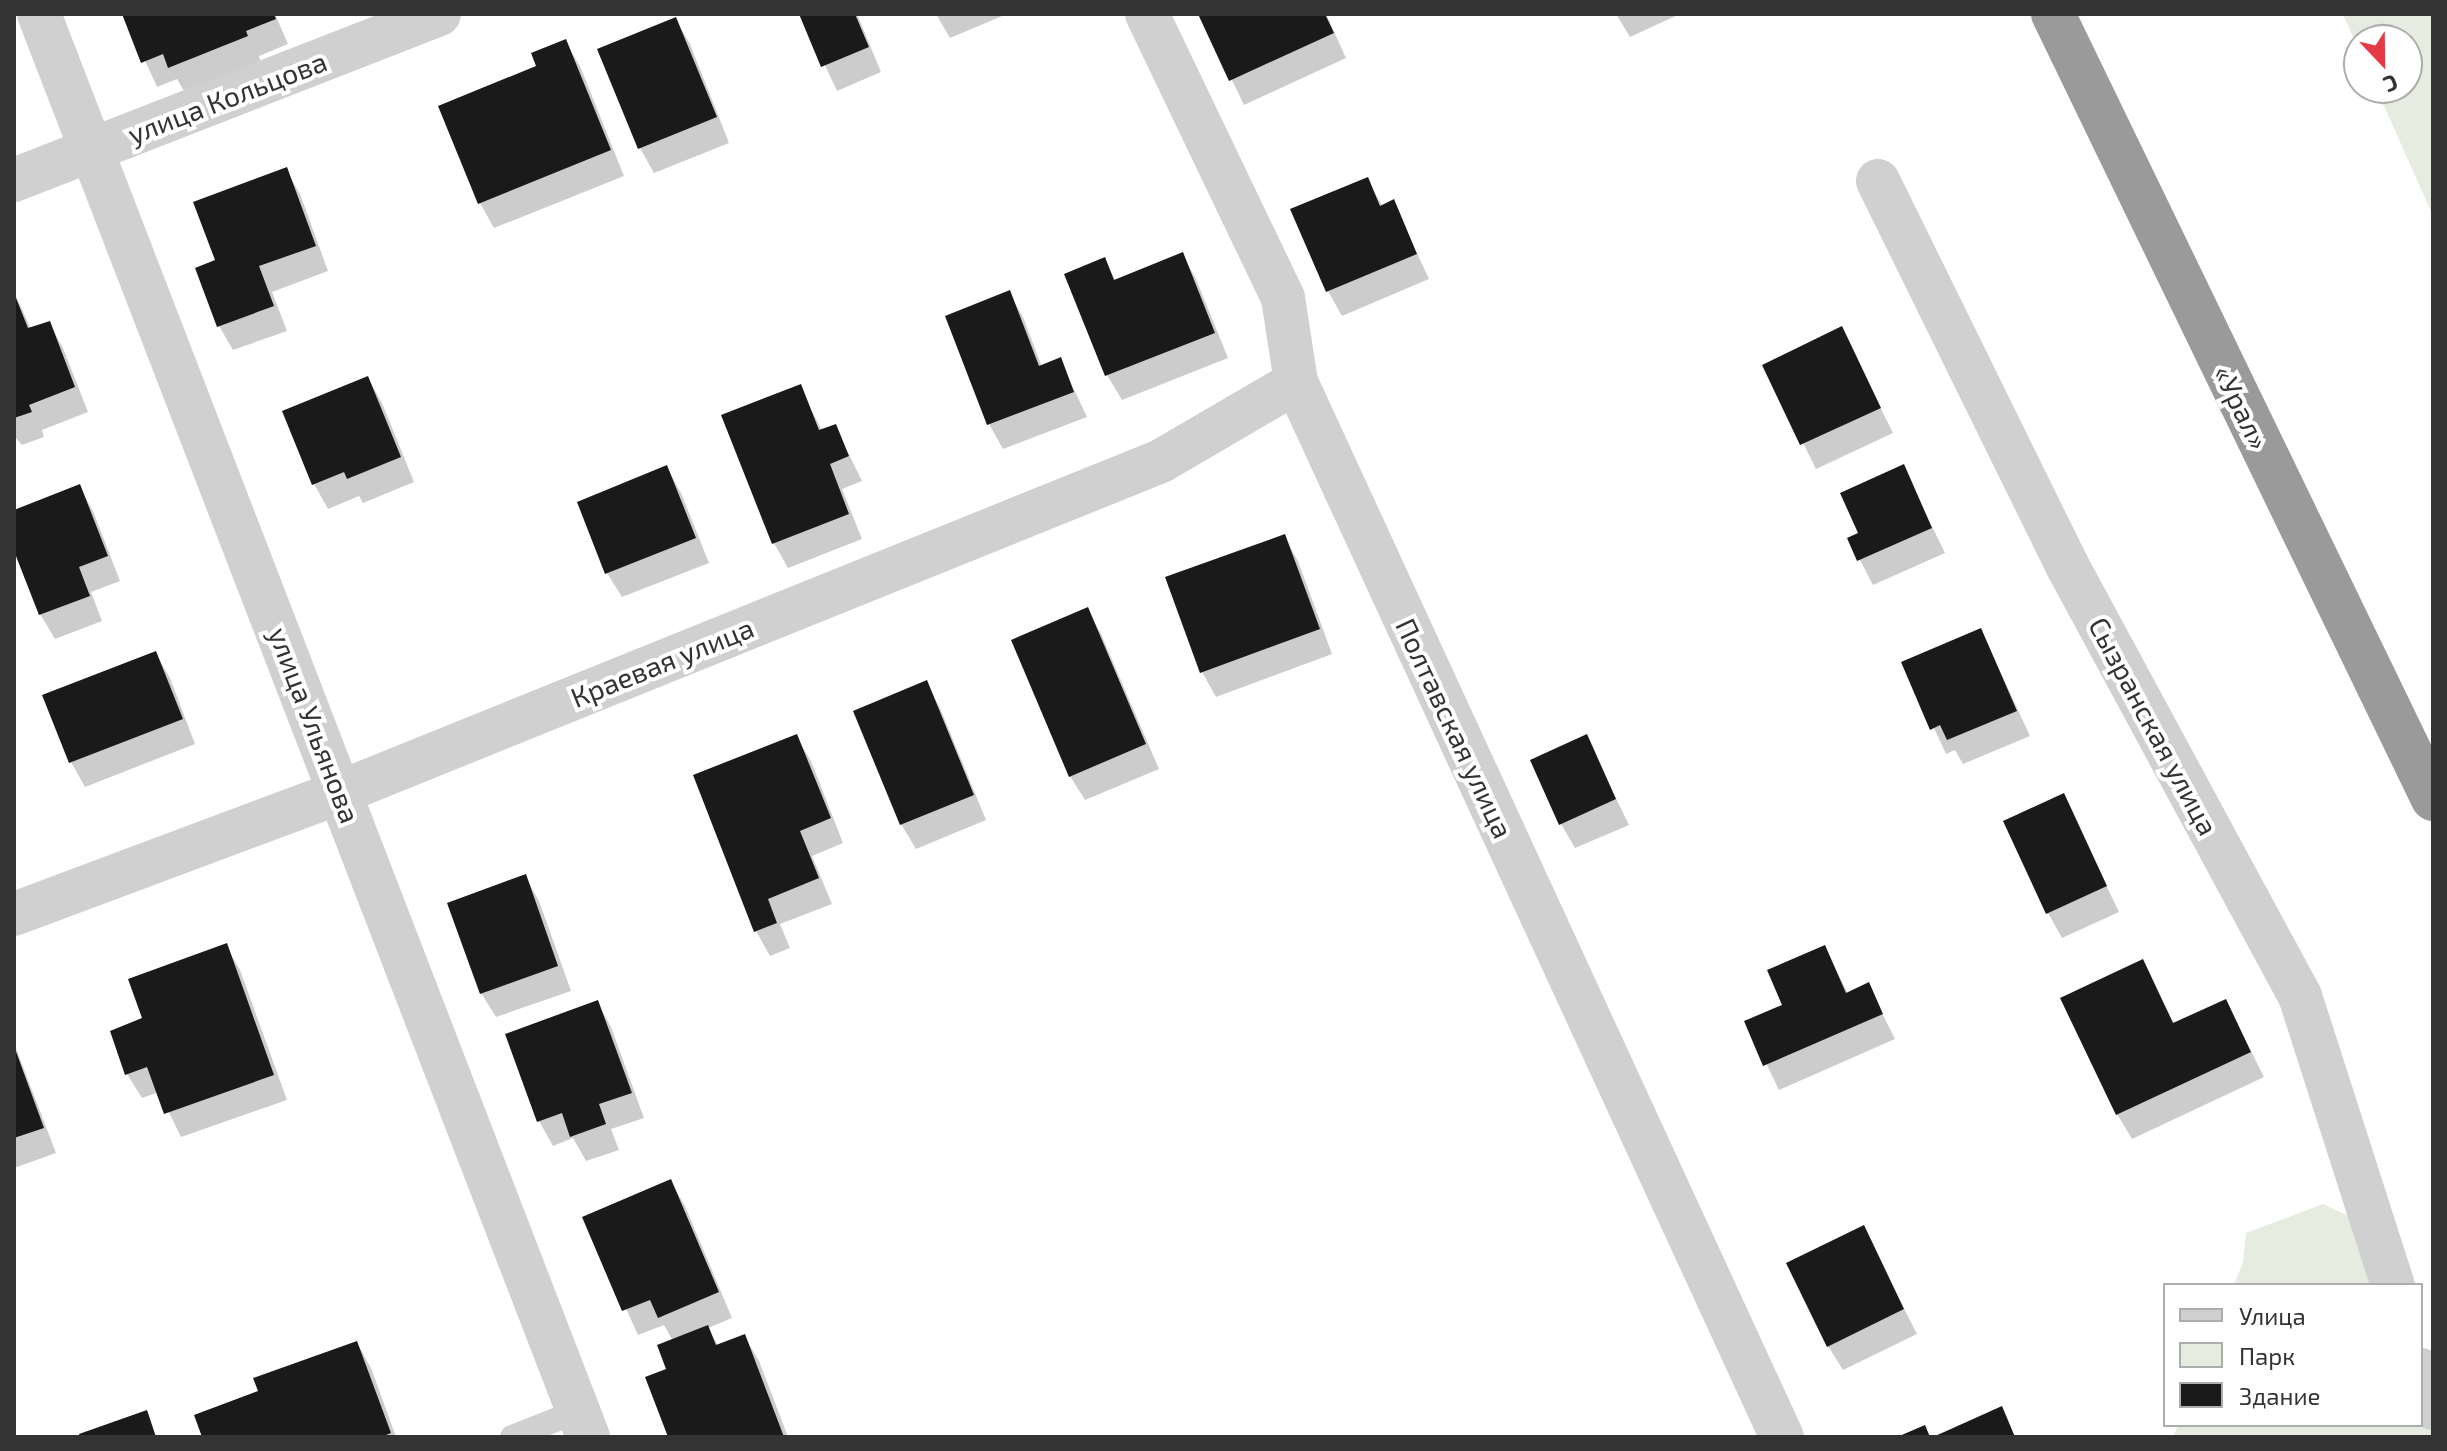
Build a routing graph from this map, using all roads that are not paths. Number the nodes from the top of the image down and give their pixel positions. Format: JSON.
{"nodes":[{"id":1,"x":39,"y":14,"type":"edge"},
{"id":2,"x":439,"y":14,"type":"edge"},
{"id":3,"x":1147,"y":14,"type":"edge"},
{"id":4,"x":2053,"y":14,"type":"edge"},
{"id":5,"x":90,"y":150,"type":"junction"},
{"id":6,"x":14,"y":180,"type":"edge"},
{"id":7,"x":1878,"y":181,"type":"dead end"},
{"id":8,"x":1296,"y":382,"type":"junction"},
{"id":9,"x":341,"y":792,"type":"junction"},
{"id":10,"x":2433,"y":799,"type":"edge"},
{"id":11,"x":14,"y":914,"type":"edge"},
{"id":12,"x":2392,"y":1283,"type":"edge"},
{"id":13,"x":2423,"y":1376,"type":"edge"},
{"id":14,"x":2433,"y":1408,"type":"edge"},
{"id":15,"x":583,"y":1424,"type":"edge"},
{"id":16,"x":512,"y":1437,"type":"edge"},
{"id":17,"x":1782,"y":1437,"type":"edge"}],
"edges":[{"from":1,"to":5,"type":"street","name":"улица Ульянова"},
{"from":2,"to":5,"type":"street","name":"улица Кольцова"},
{"from":3,"to":8,"type":"street","name":"Полтавская улица"},
{"from":4,"to":10,"type":"highway","name":"«Урал»"},
{"from":5,"to":6,"type":"street","name":"улица Кольцова"},
{"from":5,"to":9,"type":"street","name":"улица Ульянова"},
{"from":7,"to":12,"type":"street","name":"Сызранская улица"},
{"from":8,"to":9,"type":"street","name":"Краевая улица"},
{"from":8,"to":17,"type":"street","name":"Полтавская улица"},
{"from":9,"to":11,"type":"street","name":"Краевая улица"},
{"from":9,"to":15,"type":"street","name":"улица Ульянова"},
{"from":13,"to":14,"type":"street"},
{"from":15,"to":16,"type":"lane"}]}
